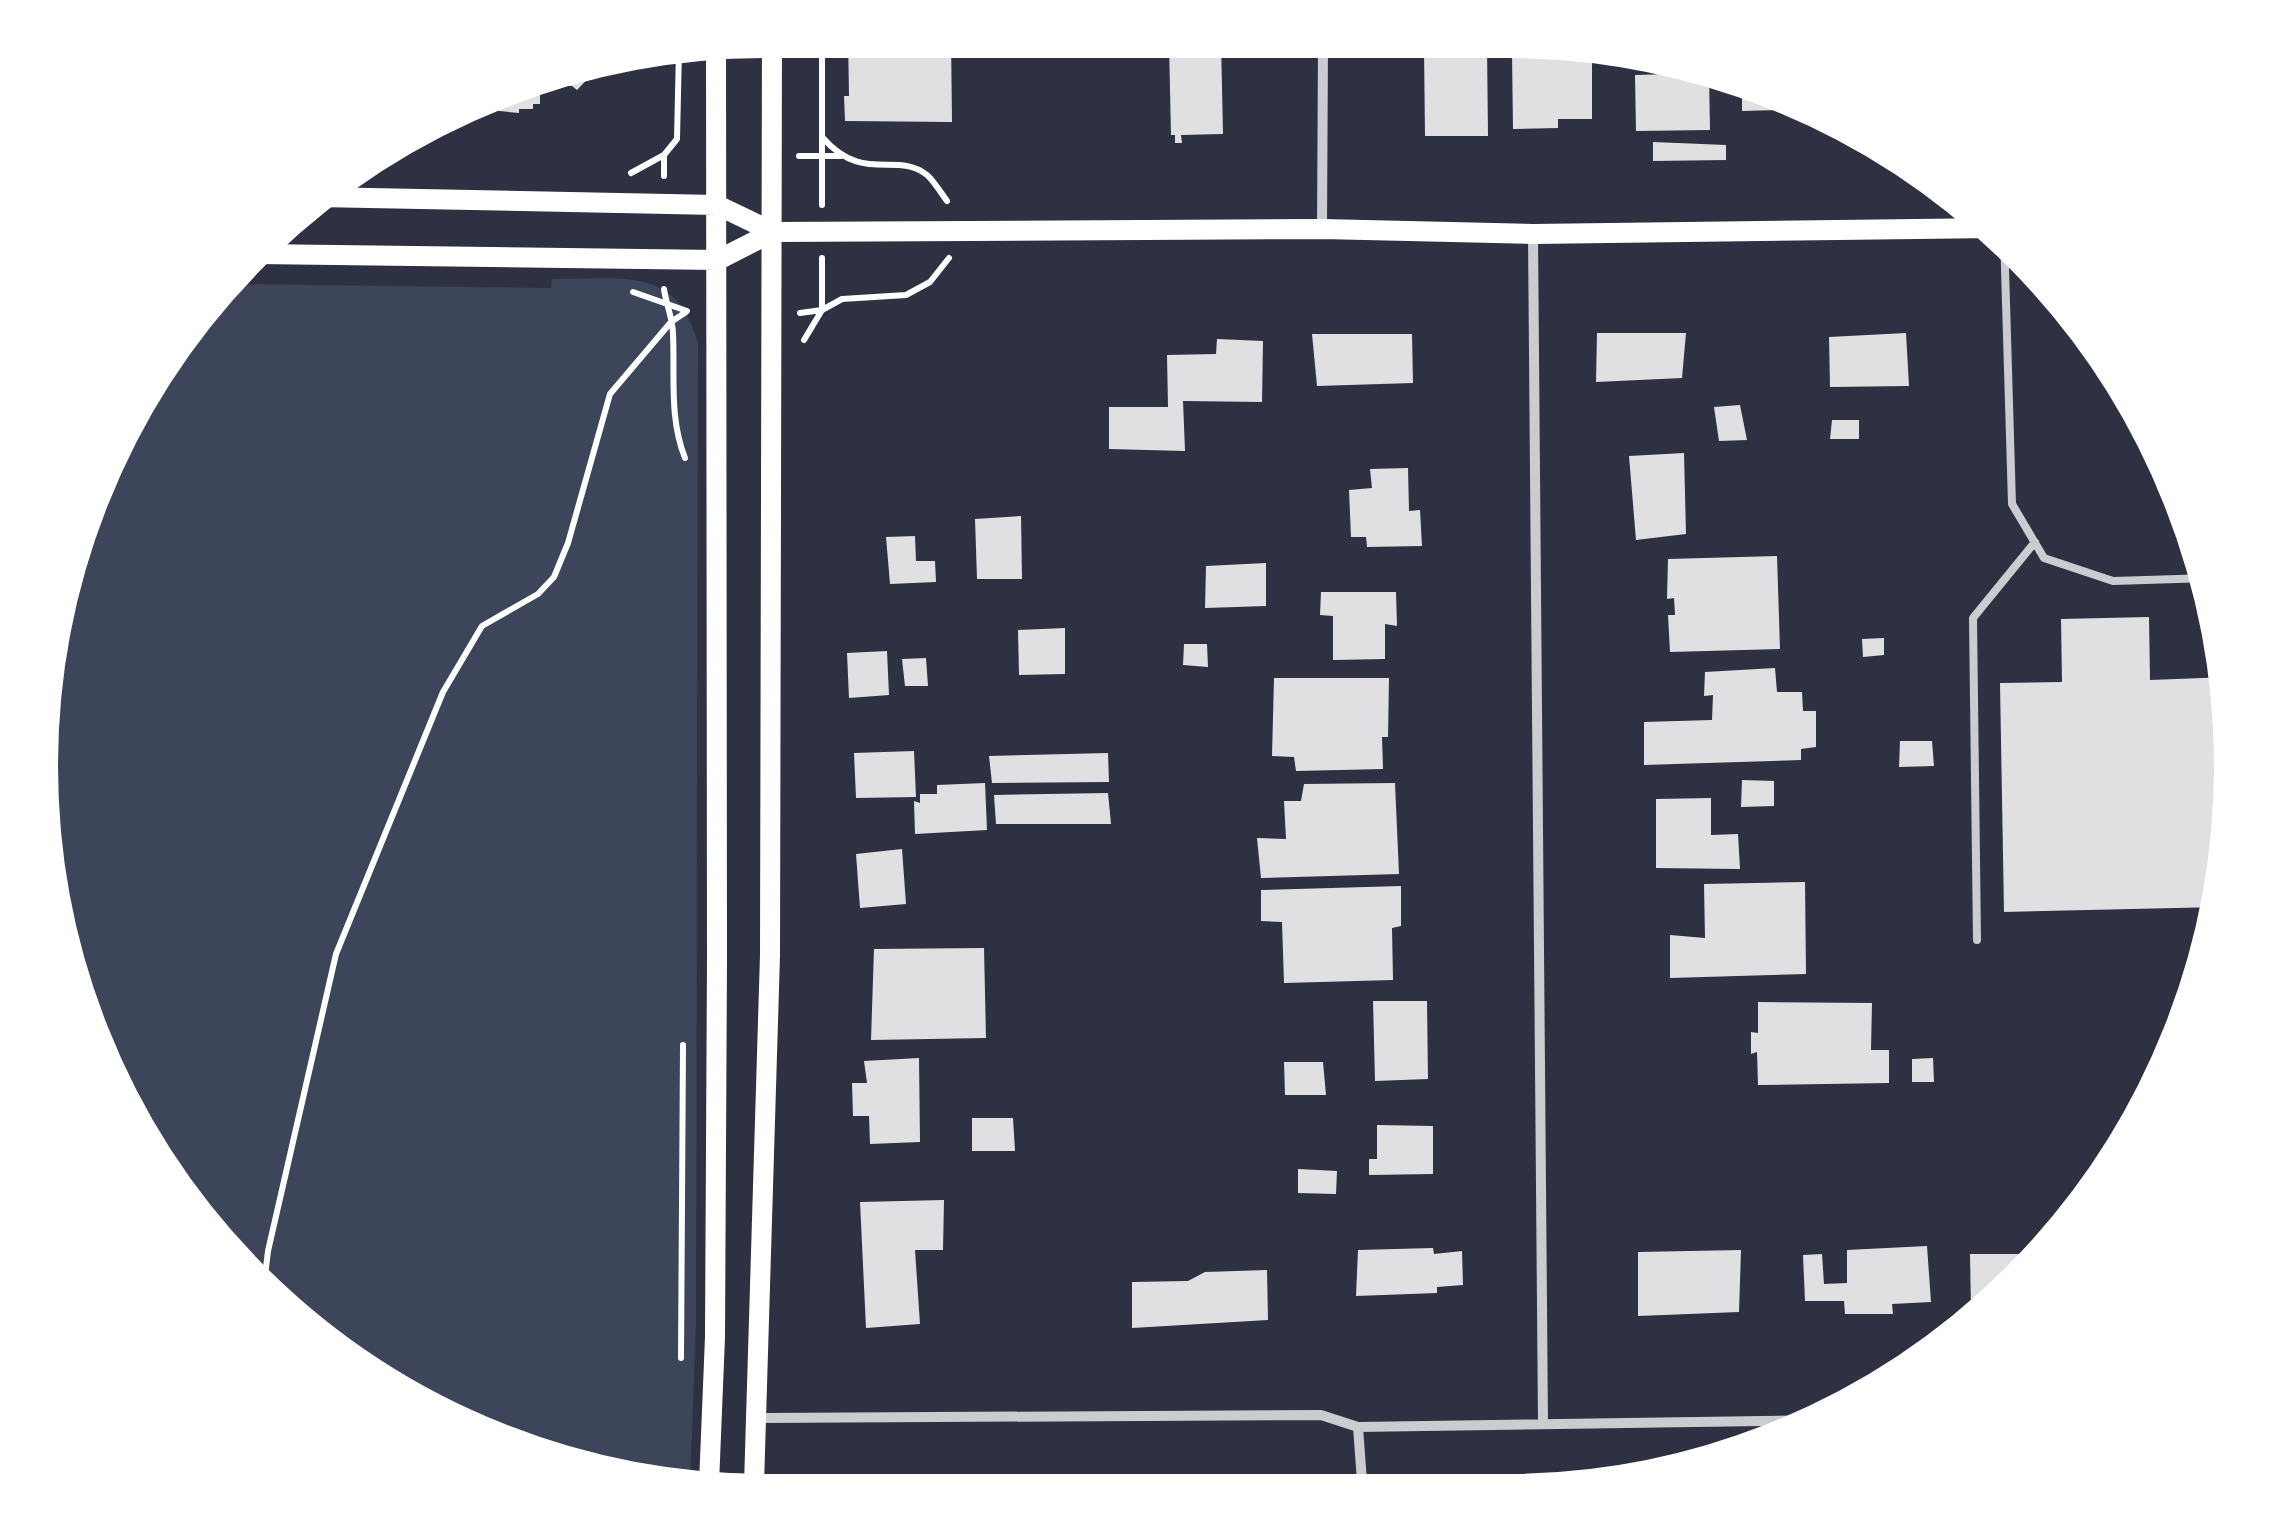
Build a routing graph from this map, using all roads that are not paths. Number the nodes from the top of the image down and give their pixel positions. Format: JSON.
{"nodes":[{"id":1,"x":772,"y":52,"type":"edge"},
{"id":2,"x":1323,"y":52,"type":"edge"},
{"id":3,"x":716,"y":54,"type":"edge"},
{"id":4,"x":336,"y":197,"type":"edge"},
{"id":5,"x":718,"y":205,"type":"junction"},
{"id":6,"x":1975,"y":228,"type":"edge"},
{"id":7,"x":1322,"y":229,"type":"junction"},
{"id":8,"x":773,"y":232,"type":"junction"},
{"id":9,"x":1533,"y":234,"type":"junction"},
{"id":10,"x":269,"y":254,"type":"edge"},
{"id":11,"x":2005,"y":254,"type":"edge"},
{"id":12,"x":718,"y":260,"type":"junction"},
{"id":13,"x":2035,"y":542,"type":"junction"},
{"id":14,"x":2195,"y":578,"type":"edge"},
{"id":15,"x":1977,"y":940,"type":"dead end"},
{"id":16,"x":758,"y":1418,"type":"junction"},
{"id":17,"x":1790,"y":1421,"type":"edge"},
{"id":18,"x":1543,"y":1424,"type":"junction"},
{"id":19,"x":1358,"y":1427,"type":"junction"},
{"id":20,"x":709,"y":1477,"type":"edge"},
{"id":21,"x":754,"y":1480,"type":"edge"},
{"id":22,"x":1362,"y":1480,"type":"edge"}],
"edges":[{"from":1,"to":8,"type":"main road"},
{"from":2,"to":7,"type":"street"},
{"from":3,"to":5,"type":"main road"},
{"from":4,"to":5,"type":"main road"},
{"from":5,"to":8,"type":"main road"},
{"from":5,"to":12,"type":"main road"},
{"from":6,"to":9,"type":"main road"},
{"from":7,"to":8,"type":"main road"},
{"from":7,"to":9,"type":"main road"},
{"from":8,"to":12,"type":"main road"},
{"from":8,"to":16,"type":"main road"},
{"from":9,"to":18,"type":"street"},
{"from":10,"to":12,"type":"main road"},
{"from":11,"to":13,"type":"lane"},
{"from":12,"to":20,"type":"main road"},
{"from":13,"to":14,"type":"lane"},
{"from":13,"to":15,"type":"lane"},
{"from":16,"to":19,"type":"street"},
{"from":16,"to":21,"type":"main road"},
{"from":17,"to":18,"type":"street"},
{"from":18,"to":19,"type":"street"},
{"from":19,"to":22,"type":"street"}]}
